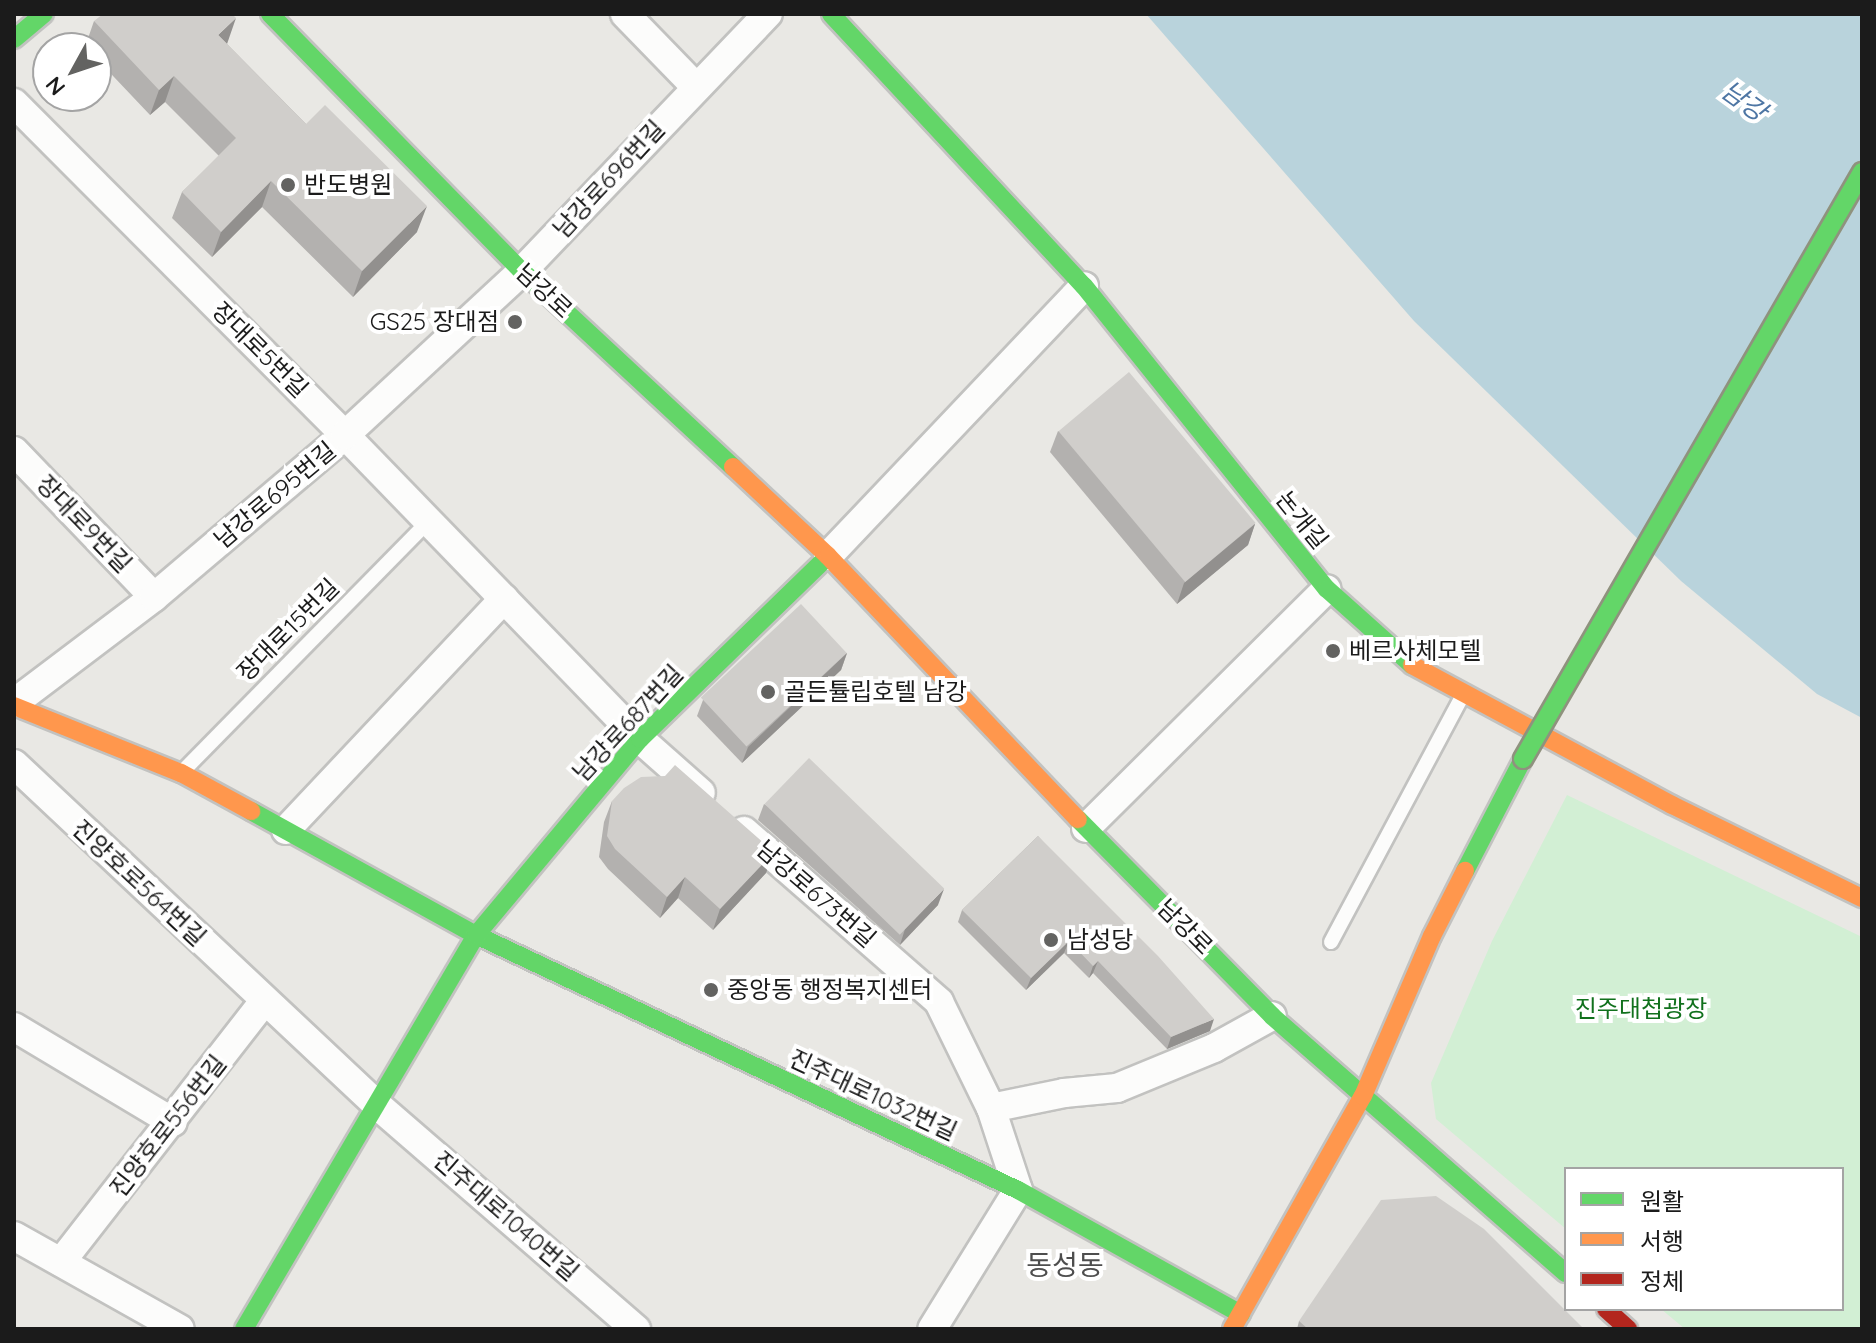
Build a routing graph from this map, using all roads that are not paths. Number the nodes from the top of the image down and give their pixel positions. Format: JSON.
{"nodes":[{"id":1,"x":44,"y":14,"type":"edge"},
{"id":2,"x":270,"y":14,"type":"edge"},
{"id":3,"x":625,"y":14,"type":"edge"},
{"id":4,"x":768,"y":14,"type":"edge"},
{"id":5,"x":831,"y":14,"type":"edge"},
{"id":6,"x":14,"y":39,"type":"edge"},
{"id":7,"x":696,"y":87,"type":"junction"},
{"id":8,"x":14,"y":103,"type":"edge"},
{"id":9,"x":1862,"y":172,"type":"edge"},
{"id":10,"x":522,"y":271,"type":"junction"},
{"id":11,"x":1084,"y":286,"type":"junction"},
{"id":12,"x":345,"y":435,"type":"junction"},
{"id":13,"x":14,"y":451,"type":"edge"},
{"id":14,"x":429,"y":521,"type":"junction"},
{"id":15,"x":828,"y":556,"type":"junction"},
{"id":16,"x":1327,"y":589,"type":"junction"},
{"id":17,"x":154,"y":597,"type":"junction"},
{"id":18,"x":504,"y":599,"type":"junction"},
{"id":19,"x":1463,"y":694,"type":"junction"},
{"id":20,"x":14,"y":704,"type":"edge"},
{"id":21,"x":640,"y":739,"type":"junction"},
{"id":22,"x":14,"y":764,"type":"edge"},
{"id":23,"x":181,"y":773,"type":"junction"},
{"id":24,"x":1086,"y":828,"type":"junction"},
{"id":25,"x":286,"y":830,"type":"junction"},
{"id":26,"x":1862,"y":898,"type":"edge"},
{"id":27,"x":476,"y":935,"type":"junction"},
{"id":28,"x":1331,"y":942,"type":"dead end"},
{"id":29,"x":264,"y":1001,"type":"junction"},
{"id":30,"x":1272,"y":1016,"type":"junction"},
{"id":31,"x":14,"y":1027,"type":"edge"},
{"id":32,"x":1363,"y":1096,"type":"junction"},
{"id":33,"x":376,"y":1104,"type":"junction"},
{"id":34,"x":991,"y":1108,"type":"junction"},
{"id":35,"x":173,"y":1122,"type":"junction"},
{"id":36,"x":1018,"y":1190,"type":"junction"},
{"id":37,"x":14,"y":1236,"type":"edge"},
{"id":38,"x":61,"y":1262,"type":"junction"},
{"id":39,"x":1564,"y":1271,"type":"edge"},
{"id":40,"x":1608,"y":1311,"type":"edge"},
{"id":41,"x":1244,"y":1324,"type":"edge"},
{"id":42,"x":180,"y":1329,"type":"edge"},
{"id":43,"x":244,"y":1329,"type":"edge"},
{"id":44,"x":636,"y":1329,"type":"edge"},
{"id":45,"x":932,"y":1329,"type":"edge"},
{"id":46,"x":1628,"y":1329,"type":"edge"}],
"edges":[{"from":1,"to":6,"type":"street"},
{"from":2,"to":10,"type":"street","name":"남강로"},
{"from":3,"to":7,"type":"street"},
{"from":4,"to":7,"type":"street","name":"남강로696번길"},
{"from":5,"to":11,"type":"street","name":"논개길"},
{"from":7,"to":10,"type":"street","name":"남강로696번길"},
{"from":8,"to":12,"type":"street","name":"장대로5번길"},
{"from":9,"to":32,"type":"street","bridge":true},
{"from":10,"to":12,"type":"street","name":"남강로695번길"},
{"from":10,"to":15,"type":"street","name":"남강로"},
{"from":11,"to":15,"type":"street"},
{"from":11,"to":16,"type":"street","name":"논개길"},
{"from":12,"to":14,"type":"street","name":"장대로5번길"},
{"from":12,"to":17,"type":"street","name":"남강로695번길"},
{"from":13,"to":17,"type":"street","name":"장대로9번길"},
{"from":14,"to":18,"type":"street","name":"장대로5번길"},
{"from":14,"to":23,"type":"lane","name":"장대로15번길"},
{"from":15,"to":21,"type":"street","name":"남강로687번길"},
{"from":15,"to":24,"type":"street","name":"남강로"},
{"from":16,"to":19,"type":"street","name":"논개길"},
{"from":16,"to":24,"type":"street"},
{"from":17,"to":20,"type":"street","name":"남강로695번길"},
{"from":18,"to":21,"type":"street","name":"장대로5번길"},
{"from":18,"to":25,"type":"street"},
{"from":19,"to":26,"type":"street","name":"논개길"},
{"from":19,"to":28,"type":"lane"},
{"from":20,"to":23,"type":"street"},
{"from":21,"to":27,"type":"street","name":"남강로687번길"},
{"from":21,"to":34,"type":"street","name":"남강로673번길"},
{"from":22,"to":29,"type":"street","name":"진양호로564번길"},
{"from":23,"to":25,"type":"street"},
{"from":24,"to":30,"type":"street","name":"남강로"},
{"from":25,"to":27,"type":"street"},
{"from":27,"to":33,"type":"street"},
{"from":27,"to":36,"type":"street","name":"진주대로1032번길"},
{"from":29,"to":33,"type":"street"},
{"from":29,"to":35,"type":"street","name":"진양호로556번길"},
{"from":30,"to":32,"type":"street","name":"남강로"},
{"from":30,"to":34,"type":"street"},
{"from":31,"to":35,"type":"street"},
{"from":32,"to":39,"type":"street","name":"남강로"},
{"from":32,"to":41,"type":"street"},
{"from":33,"to":43,"type":"street"},
{"from":33,"to":44,"type":"street","name":"진주대로1040번길"},
{"from":34,"to":36,"type":"street","name":"남강로673번길"},
{"from":35,"to":38,"type":"street","name":"진양호로556번길"},
{"from":36,"to":41,"type":"street","name":"진주대로1032번길"},
{"from":36,"to":45,"type":"street"},
{"from":37,"to":38,"type":"street"},
{"from":38,"to":42,"type":"street"},
{"from":40,"to":46,"type":"street"}]}
